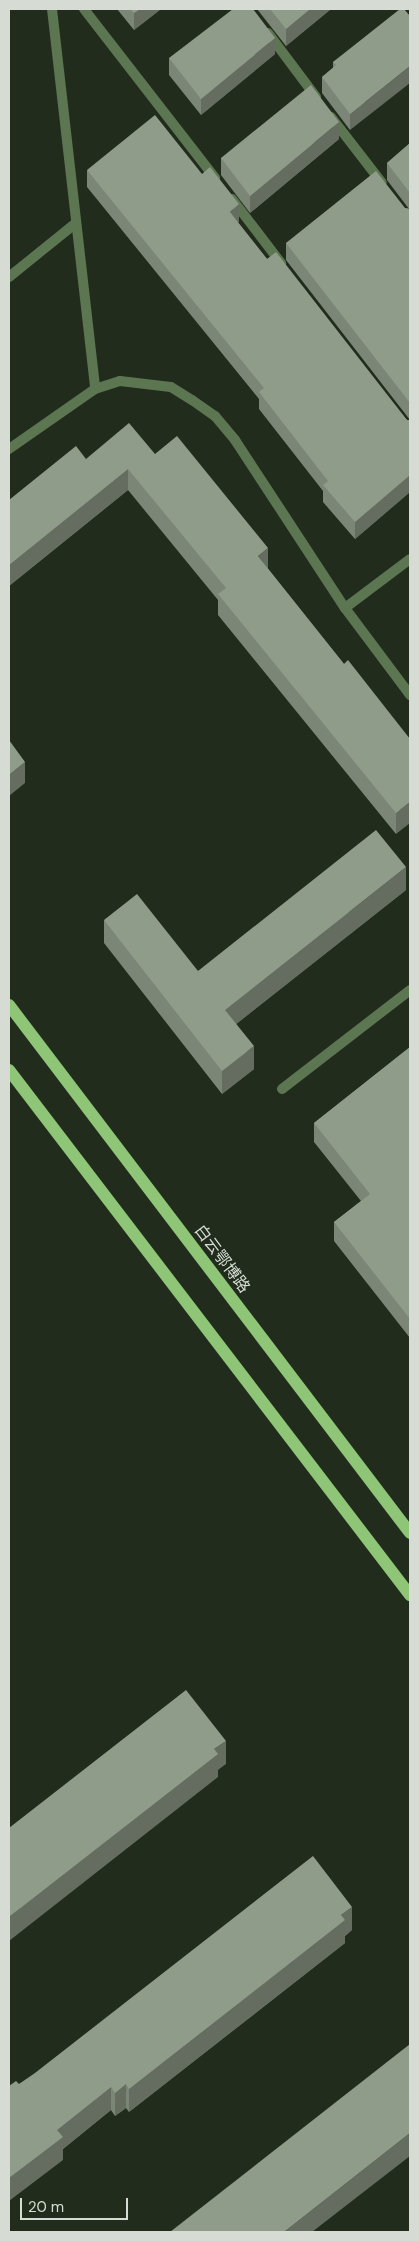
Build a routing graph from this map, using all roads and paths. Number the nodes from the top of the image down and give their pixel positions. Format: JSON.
{"nodes":[{"id":1,"x":52,"y":9,"type":"edge"},
{"id":2,"x":84,"y":9,"type":"edge"},
{"id":3,"x":261,"y":24,"type":"edge"},
{"id":4,"x":386,"y":189,"type":"edge"},
{"id":5,"x":76,"y":223,"type":"junction"},
{"id":6,"x":288,"y":272,"type":"edge"},
{"id":7,"x":9,"y":277,"type":"edge"},
{"id":8,"x":94,"y":389,"type":"junction"},
{"id":9,"x":9,"y":449,"type":"edge"},
{"id":10,"x":410,"y":559,"type":"edge"},
{"id":11,"x":346,"y":608,"type":"junction"},
{"id":12,"x":410,"y":695,"type":"edge"},
{"id":13,"x":410,"y":990,"type":"edge"},
{"id":14,"x":9,"y":1005,"type":"edge"},
{"id":15,"x":9,"y":1070,"type":"edge"},
{"id":16,"x":282,"y":1089,"type":"dead end"},
{"id":17,"x":410,"y":1533,"type":"edge"},
{"id":18,"x":410,"y":1595,"type":"edge"}],
"edges":[{"from":1,"to":5,"type":"street"},
{"from":2,"to":6,"type":"street"},
{"from":3,"to":4,"type":"street"},
{"from":5,"to":7,"type":"street"},
{"from":5,"to":8,"type":"street"},
{"from":8,"to":9,"type":"street"},
{"from":8,"to":11,"type":"street"},
{"from":10,"to":11,"type":"street"},
{"from":11,"to":12,"type":"street"},
{"from":13,"to":16,"type":"street"},
{"from":14,"to":17,"type":"main road","name":"白云鄂博路"},
{"from":15,"to":18,"type":"main road"}]}
